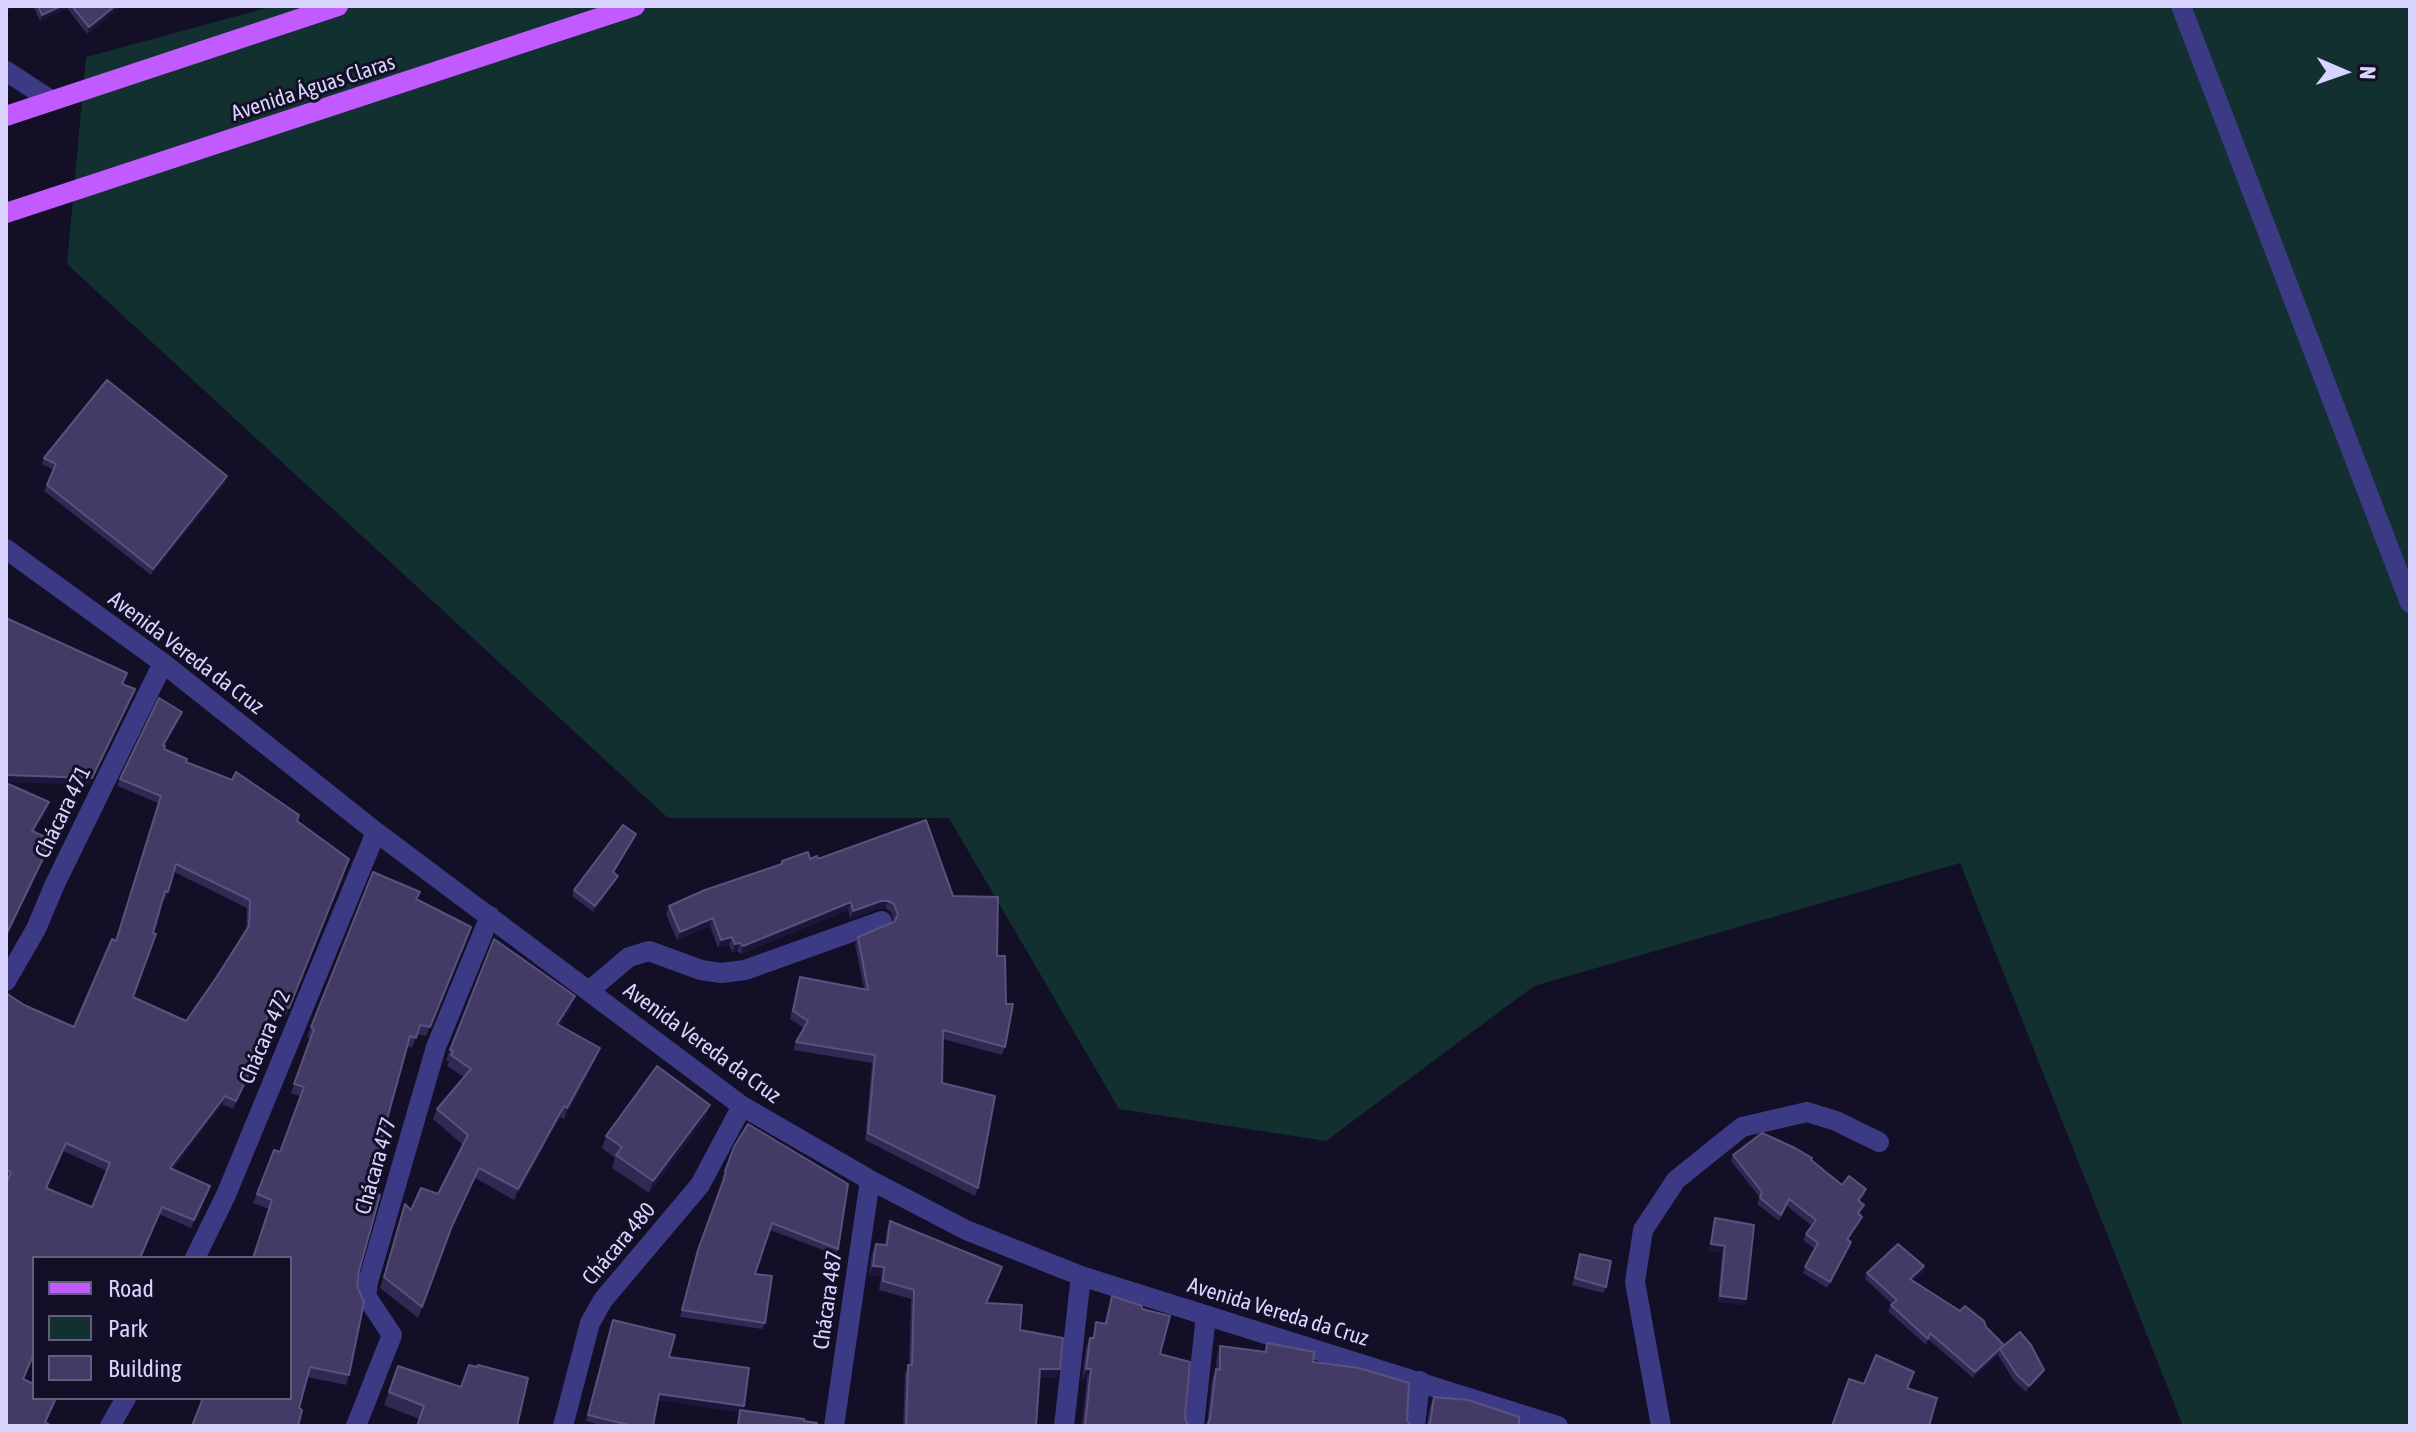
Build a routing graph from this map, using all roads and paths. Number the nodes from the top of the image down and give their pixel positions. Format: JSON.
{"nodes":[{"id":1,"x":338,"y":6,"type":"edge"},
{"id":2,"x":635,"y":6,"type":"edge"},
{"id":3,"x":2181,"y":6,"type":"edge"},
{"id":4,"x":6,"y":71,"type":"edge"},
{"id":5,"x":52,"y":101,"type":"junction"},
{"id":6,"x":6,"y":116,"type":"edge"},
{"id":7,"x":6,"y":213,"type":"edge"},
{"id":8,"x":6,"y":549,"type":"edge"},
{"id":9,"x":2410,"y":603,"type":"edge"},
{"id":10,"x":163,"y":663,"type":"junction"},
{"id":11,"x":376,"y":832,"type":"junction"},
{"id":12,"x":490,"y":916,"type":"junction"},
{"id":13,"x":882,"y":921,"type":"dead end"},
{"id":14,"x":6,"y":981,"type":"edge"},
{"id":15,"x":589,"y":991,"type":"junction"},
{"id":16,"x":742,"y":1106,"type":"junction"},
{"id":17,"x":1879,"y":1142,"type":"dead end"},
{"id":18,"x":870,"y":1180,"type":"junction"},
{"id":19,"x":196,"y":1256,"type":"edge"},
{"id":20,"x":1081,"y":1276,"type":"junction"},
{"id":21,"x":1206,"y":1315,"type":"junction"},
{"id":22,"x":1420,"y":1381,"type":"junction"},
{"id":23,"x":125,"y":1400,"type":"edge"},
{"id":24,"x":110,"y":1426,"type":"edge"},
{"id":25,"x":356,"y":1426,"type":"edge"},
{"id":26,"x":563,"y":1426,"type":"edge"},
{"id":27,"x":834,"y":1426,"type":"edge"},
{"id":28,"x":1064,"y":1426,"type":"edge"},
{"id":29,"x":1194,"y":1426,"type":"edge"},
{"id":30,"x":1415,"y":1426,"type":"edge"},
{"id":31,"x":1558,"y":1426,"type":"edge"},
{"id":32,"x":1661,"y":1426,"type":"edge"}],
"edges":[{"from":1,"to":5,"type":"main road"},
{"from":2,"to":7,"type":"main road","name":"Avenida Águas Claras"},
{"from":3,"to":9,"type":"street"},
{"from":4,"to":5,"type":"street"},
{"from":5,"to":6,"type":"main road"},
{"from":8,"to":10,"type":"street","name":"Avenida Vereda da Cruz"},
{"from":10,"to":11,"type":"street","name":"Avenida Vereda da Cruz"},
{"from":10,"to":14,"type":"street","name":"Chácara 471"},
{"from":11,"to":12,"type":"street","name":"Avenida Vereda da Cruz"},
{"from":11,"to":19,"type":"street","name":"Chácara 472"},
{"from":12,"to":15,"type":"street","name":"Avenida Vereda da Cruz"},
{"from":12,"to":25,"type":"street","name":"Chácara 477"},
{"from":13,"to":15,"type":"street"},
{"from":15,"to":16,"type":"street","name":"Avenida Vereda da Cruz"},
{"from":16,"to":18,"type":"street","name":"Avenida Vereda da Cruz"},
{"from":16,"to":26,"type":"street","name":"Chácara 480"},
{"from":17,"to":32,"type":"street"},
{"from":18,"to":20,"type":"street","name":"Avenida Vereda da Cruz"},
{"from":18,"to":27,"type":"street","name":"Chácara 487"},
{"from":20,"to":21,"type":"street","name":"Avenida Vereda da Cruz"},
{"from":20,"to":28,"type":"street"},
{"from":21,"to":22,"type":"street","name":"Avenida Vereda da Cruz"},
{"from":21,"to":29,"type":"street"},
{"from":22,"to":30,"type":"street"},
{"from":22,"to":31,"type":"street","name":"Avenida Vereda da Cruz"},
{"from":23,"to":24,"type":"street"}]}
